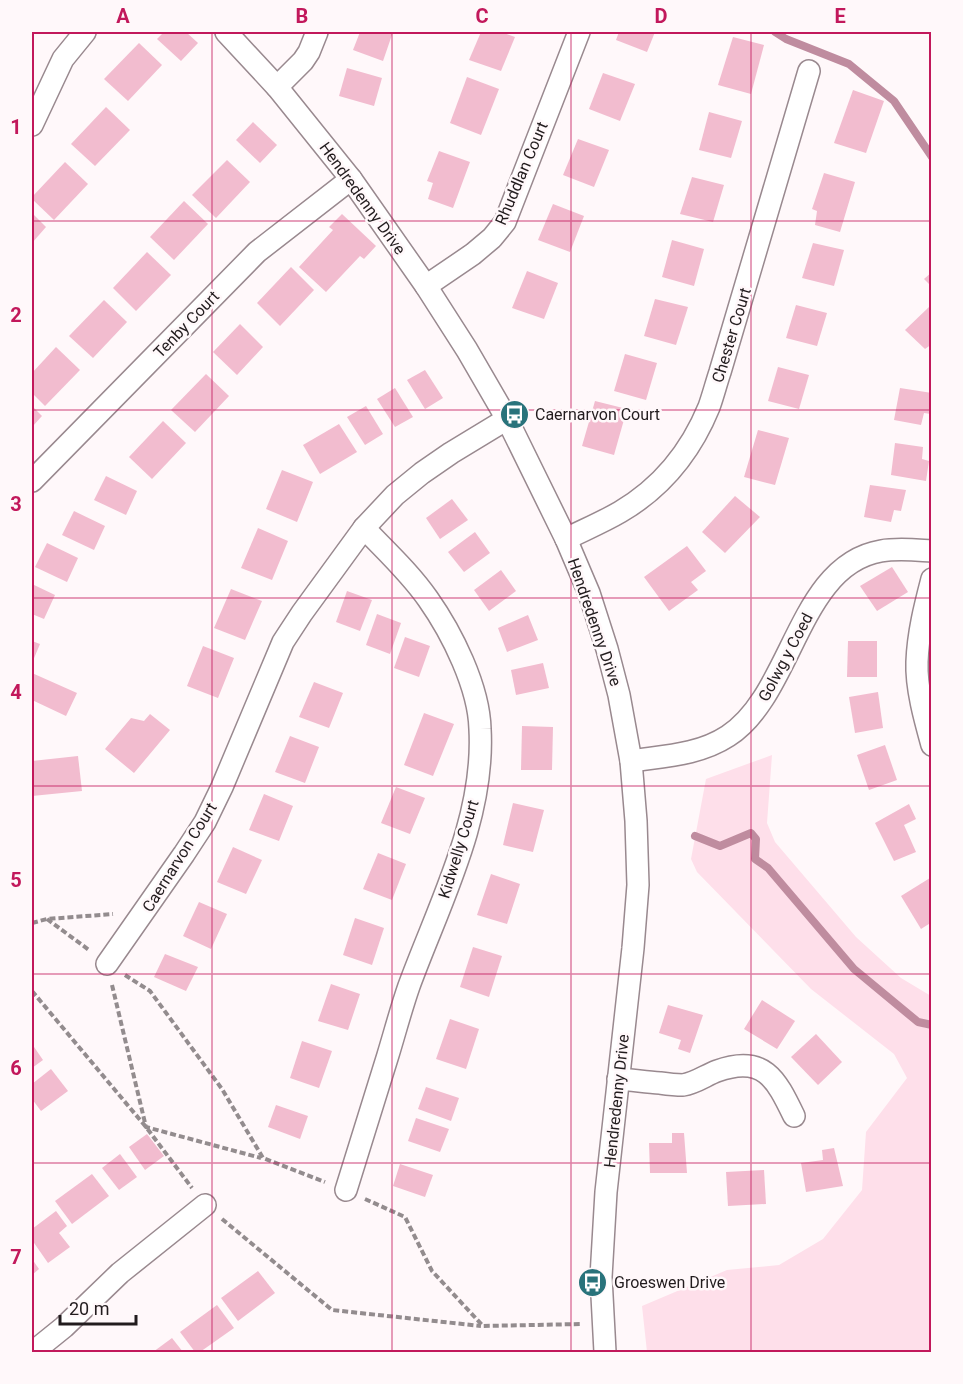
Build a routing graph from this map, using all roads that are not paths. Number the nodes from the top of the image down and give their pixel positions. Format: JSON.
{"nodes":[{"id":1,"x":85,"y":32,"type":"edge"},
{"id":2,"x":226,"y":32,"type":"edge"},
{"id":3,"x":317,"y":32,"type":"edge"},
{"id":4,"x":579,"y":32,"type":"edge"},
{"id":5,"x":809,"y":71,"type":"dead end"},
{"id":6,"x":278,"y":87,"type":"junction"},
{"id":7,"x":32,"y":125,"type":"edge"},
{"id":8,"x":351,"y":179,"type":"junction"},
{"id":9,"x":426,"y":286,"type":"junction"},
{"id":10,"x":507,"y":419,"type":"junction"},
{"id":11,"x":32,"y":481,"type":"edge"},
{"id":12,"x":364,"y":528,"type":"junction"},
{"id":13,"x":566,"y":539,"type":"junction"},
{"id":14,"x":932,"y":551,"type":"edge"},
{"id":15,"x":932,"y":579,"type":"edge"},
{"id":16,"x":932,"y":745,"type":"edge"},
{"id":17,"x":631,"y":760,"type":"junction"},
{"id":18,"x":107,"y":964,"type":"road end"},
{"id":19,"x":618,"y":1079,"type":"junction"},
{"id":20,"x":794,"y":1116,"type":"dead end"},
{"id":21,"x":346,"y":1190,"type":"road end"},
{"id":22,"x":205,"y":1205,"type":"road end"},
{"id":23,"x":33,"y":1353,"type":"edge"},
{"id":24,"x":605,"y":1353,"type":"edge"}],
"edges":[{"from":1,"to":7,"type":"street"},
{"from":2,"to":6,"type":"street","name":"Hendredenny Drive"},
{"from":3,"to":6,"type":"street"},
{"from":4,"to":9,"type":"street","name":"Rhuddlan Court"},
{"from":5,"to":13,"type":"street","name":"Chester Court"},
{"from":6,"to":8,"type":"street","name":"Hendredenny Drive"},
{"from":8,"to":9,"type":"street","name":"Hendredenny Drive"},
{"from":8,"to":11,"type":"street","name":"Tenby Court"},
{"from":9,"to":10,"type":"street","name":"Hendredenny Drive"},
{"from":10,"to":12,"type":"street","name":"Caernarvon Court"},
{"from":10,"to":13,"type":"street","name":"Hendredenny Drive"},
{"from":12,"to":18,"type":"street","name":"Caernarvon Court"},
{"from":12,"to":21,"type":"street","name":"Kidwelly Court"},
{"from":13,"to":17,"type":"street","name":"Hendredenny Drive"},
{"from":14,"to":17,"type":"street","name":"Golwg y Coed"},
{"from":15,"to":16,"type":"street"},
{"from":17,"to":19,"type":"street","name":"Hendredenny Drive"},
{"from":19,"to":20,"type":"street"},
{"from":19,"to":24,"type":"street","name":"Hendredenny Drive"},
{"from":22,"to":23,"type":"street"}]}
